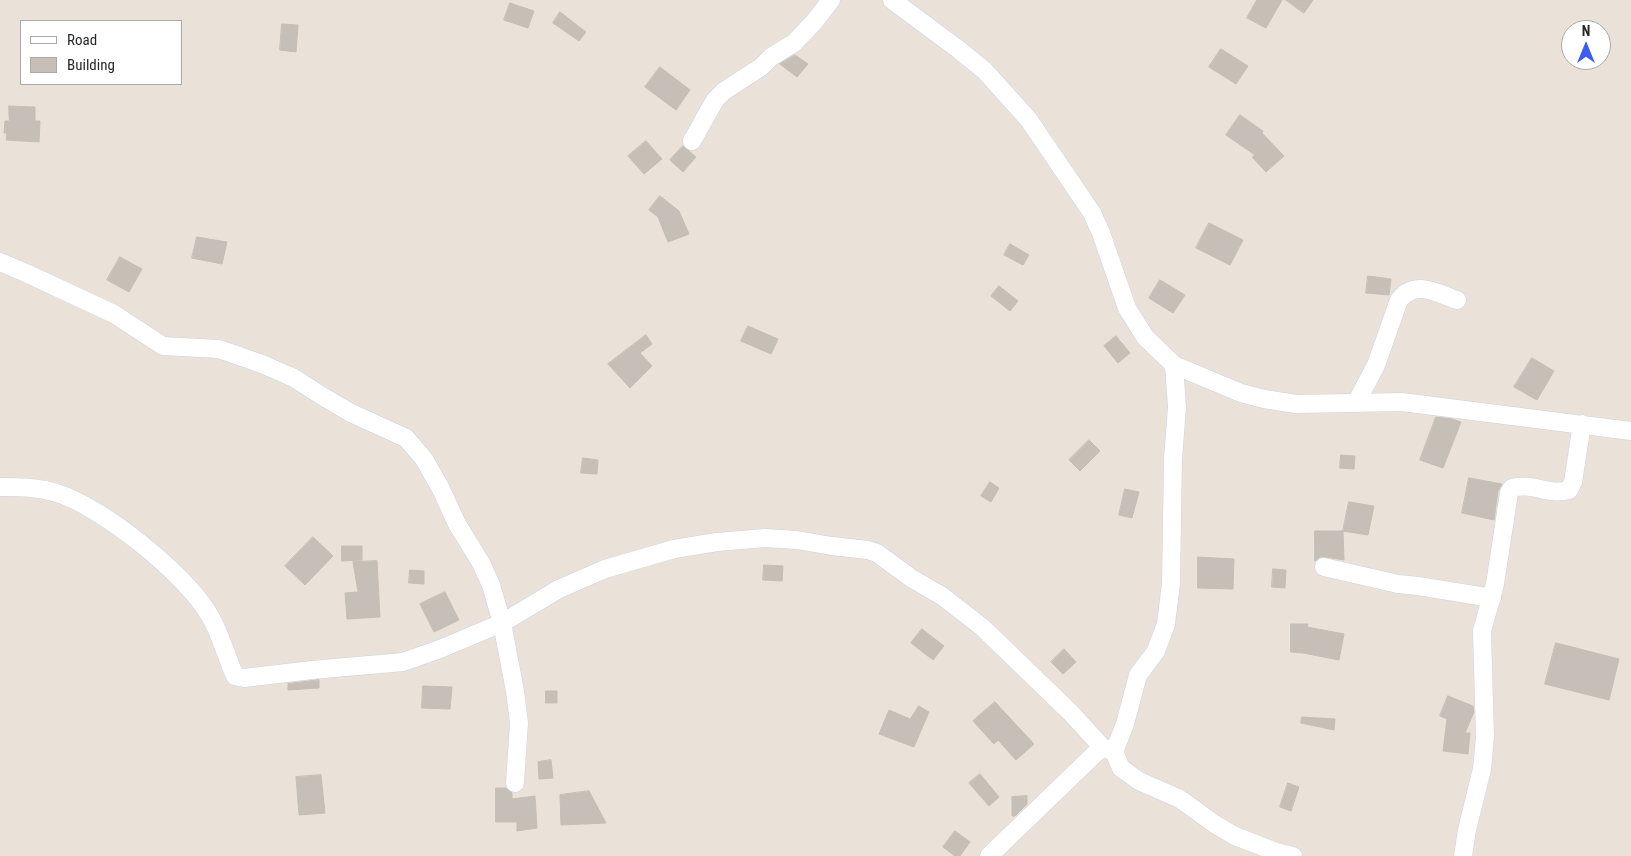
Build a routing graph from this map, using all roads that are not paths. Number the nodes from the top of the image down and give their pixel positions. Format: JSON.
{"nodes":[{"id":1,"x":830,"y":0,"type":"edge"},
{"id":2,"x":892,"y":0,"type":"edge"},
{"id":3,"x":692,"y":141,"type":"dead end"},
{"id":4,"x":0,"y":262,"type":"edge"},
{"id":5,"x":1457,"y":300,"type":"dead end"},
{"id":6,"x":1174,"y":364,"type":"junction"},
{"id":7,"x":1356,"y":403,"type":"junction"},
{"id":8,"x":1582,"y":424,"type":"junction"},
{"id":9,"x":1631,"y":430,"type":"edge"},
{"id":10,"x":0,"y":487,"type":"edge"},
{"id":11,"x":1324,"y":567,"type":"dead end"},
{"id":12,"x":1492,"y":598,"type":"junction"},
{"id":13,"x":502,"y":623,"type":"junction"},
{"id":14,"x":1108,"y":750,"type":"junction"},
{"id":15,"x":515,"y":783,"type":"dead end"},
{"id":16,"x":989,"y":856,"type":"edge"},
{"id":17,"x":1292,"y":856,"type":"edge"},
{"id":18,"x":1464,"y":856,"type":"edge"}],
"edges":[{"from":1,"to":3,"type":"street"},
{"from":2,"to":6,"type":"street"},
{"from":4,"to":13,"type":"street"},
{"from":5,"to":7,"type":"street"},
{"from":6,"to":7,"type":"street"},
{"from":6,"to":14,"type":"street"},
{"from":7,"to":8,"type":"street"},
{"from":8,"to":9,"type":"street"},
{"from":8,"to":12,"type":"street"},
{"from":10,"to":13,"type":"street"},
{"from":11,"to":12,"type":"street"},
{"from":12,"to":18,"type":"street"},
{"from":13,"to":14,"type":"street"},
{"from":13,"to":15,"type":"street"},
{"from":14,"to":16,"type":"street"},
{"from":14,"to":17,"type":"street"}]}
